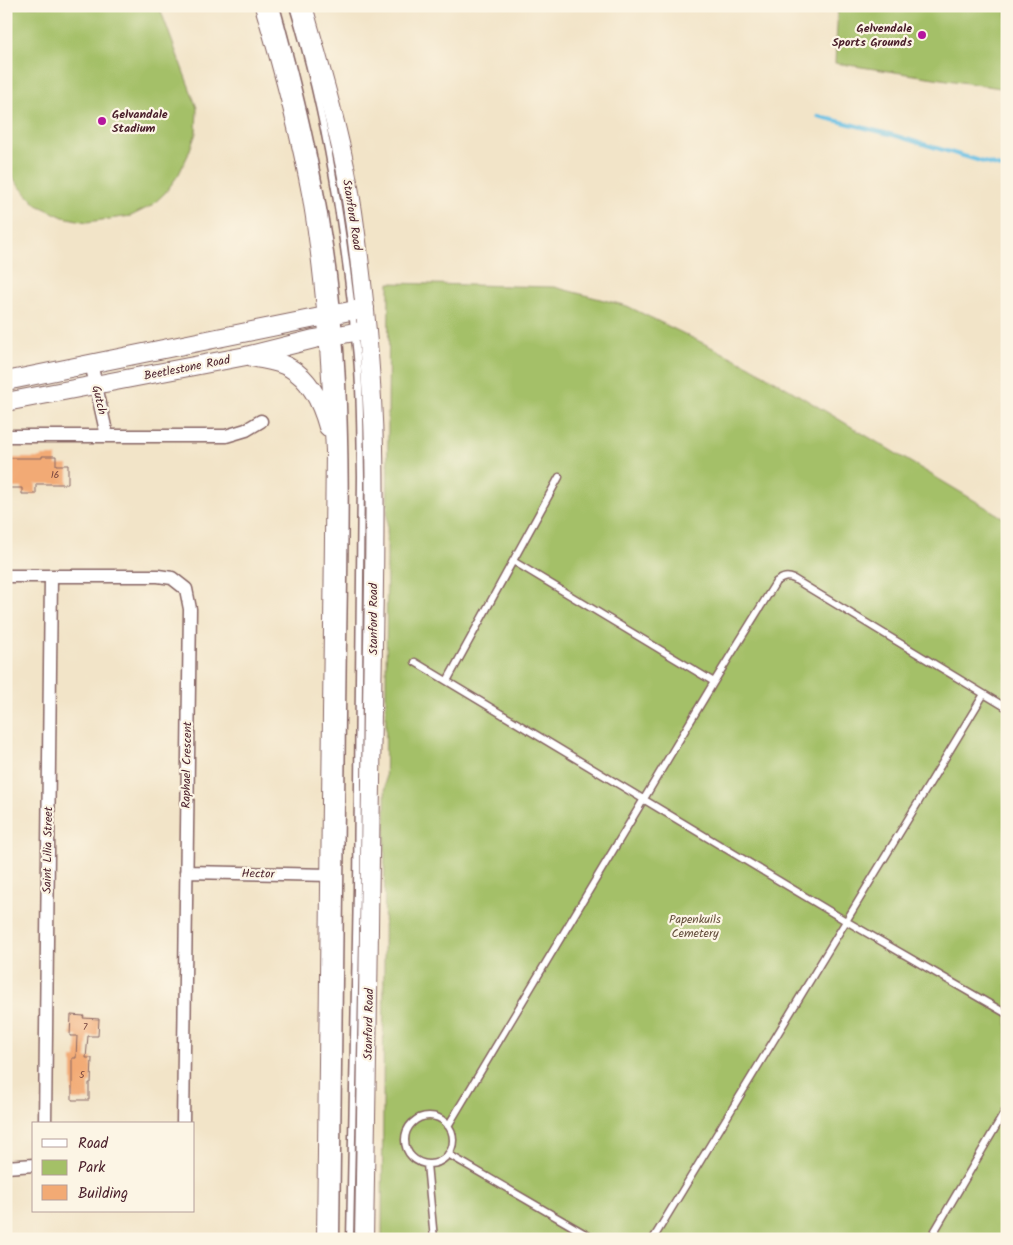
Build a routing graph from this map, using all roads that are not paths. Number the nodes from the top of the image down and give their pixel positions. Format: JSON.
{"nodes":[{"id":1,"x":264,"y":6,"type":"edge"},
{"id":2,"x":276,"y":6,"type":"edge"},
{"id":3,"x":293,"y":6,"type":"edge"},
{"id":4,"x":303,"y":6,"type":"edge"},
{"id":5,"x":345,"y":312,"type":"junction"},
{"id":6,"x":347,"y":333,"type":"junction"},
{"id":7,"x":246,"y":356,"type":"junction"},
{"id":8,"x":91,"y":363,"type":"junction"},
{"id":9,"x":6,"y":381,"type":"edge"},
{"id":10,"x":96,"y":385,"type":"junction"},
{"id":11,"x":6,"y":402,"type":"edge"},
{"id":12,"x":261,"y":421,"type":"dead end"},
{"id":13,"x":6,"y":436,"type":"edge"},
{"id":14,"x":107,"y":436,"type":"junction"},
{"id":15,"x":335,"y":451,"type":"junction"},
{"id":16,"x":559,"y":477,"type":"dead end"},
{"id":17,"x":513,"y":561,"type":"junction"},
{"id":18,"x":6,"y":576,"type":"edge"},
{"id":19,"x":51,"y":576,"type":"junction"},
{"id":20,"x":415,"y":662,"type":"dead end"},
{"id":21,"x":447,"y":681,"type":"junction"},
{"id":22,"x":714,"y":682,"type":"junction"},
{"id":23,"x":984,"y":694,"type":"junction"},
{"id":24,"x":1007,"y":708,"type":"edge"},
{"id":25,"x":644,"y":800,"type":"junction"},
{"id":26,"x":186,"y":872,"type":"junction"},
{"id":27,"x":330,"y":875,"type":"junction"},
{"id":28,"x":846,"y":921,"type":"junction"},
{"id":29,"x":1007,"y":1014,"type":"edge"},
{"id":30,"x":1007,"y":1108,"type":"edge"},
{"id":31,"x":45,"y":1122,"type":"edge"},
{"id":32,"x":183,"y":1122,"type":"edge"},
{"id":33,"x":448,"y":1126,"type":"junction"},
{"id":34,"x":448,"y":1154,"type":"junction"},
{"id":35,"x":427,"y":1164,"type":"junction"},
{"id":36,"x":32,"y":1165,"type":"edge"},
{"id":37,"x":6,"y":1167,"type":"edge"},
{"id":38,"x":326,"y":1239,"type":"edge"},
{"id":39,"x":336,"y":1239,"type":"edge"},
{"id":40,"x":350,"y":1239,"type":"edge"},
{"id":41,"x":364,"y":1239,"type":"edge"},
{"id":42,"x":434,"y":1239,"type":"edge"},
{"id":43,"x":594,"y":1239,"type":"edge"},
{"id":44,"x":653,"y":1239,"type":"edge"},
{"id":45,"x":930,"y":1239,"type":"edge"}],
"edges":[{"from":1,"to":5,"type":"main road","name":"Stanford Road"},
{"from":2,"to":5,"type":"lane"},
{"from":3,"to":5,"type":"lane"},
{"from":4,"to":5,"type":"main road","name":"Stanford Road"},
{"from":5,"to":6,"type":"main road","name":"Stanford Road"},
{"from":5,"to":6,"type":"main road","name":"Stanford Road"},
{"from":5,"to":8,"type":"main road","name":"Beetlestone Road"},
{"from":6,"to":7,"type":"main road","name":"Beetlestone Road"},
{"from":6,"to":15,"type":"main road","name":"Stanford Road"},
{"from":6,"to":39,"type":"lane"},
{"from":6,"to":40,"type":"lane"},
{"from":6,"to":41,"type":"main road","name":"Stanford Road"},
{"from":7,"to":10,"type":"main road","name":"Beetlestone Road"},
{"from":7,"to":15,"type":"main road"},
{"from":8,"to":9,"type":"main road","name":"Beetlestone Road"},
{"from":8,"to":10,"type":"street","name":"Gutch"},
{"from":10,"to":11,"type":"main road","name":"Beetlestone Road"},
{"from":10,"to":14,"type":"street","name":"Gutch"},
{"from":12,"to":14,"type":"street"},
{"from":13,"to":14,"type":"street"},
{"from":15,"to":27,"type":"main road","name":"Stanford Road"},
{"from":16,"to":17,"type":"lane"},
{"from":17,"to":21,"type":"lane"},
{"from":17,"to":22,"type":"lane"},
{"from":18,"to":19,"type":"street","name":"Raphael Crescent"},
{"from":19,"to":26,"type":"street","name":"Raphael Crescent"},
{"from":19,"to":31,"type":"street","name":"Saint Lilia Street"},
{"from":20,"to":21,"type":"lane"},
{"from":21,"to":25,"type":"lane"},
{"from":22,"to":23,"type":"lane"},
{"from":22,"to":25,"type":"lane"},
{"from":23,"to":24,"type":"lane"},
{"from":23,"to":28,"type":"lane"},
{"from":25,"to":28,"type":"lane"},
{"from":25,"to":33,"type":"lane"},
{"from":26,"to":27,"type":"street","name":"Hector"},
{"from":26,"to":32,"type":"street","name":"Raphael Crescent"},
{"from":27,"to":38,"type":"main road","name":"Stanford Road"},
{"from":28,"to":29,"type":"lane"},
{"from":28,"to":44,"type":"lane"},
{"from":30,"to":45,"type":"lane"},
{"from":33,"to":34,"type":"lane"},
{"from":33,"to":35,"type":"lane"},
{"from":34,"to":35,"type":"lane"},
{"from":34,"to":43,"type":"lane"},
{"from":35,"to":42,"type":"lane"},
{"from":36,"to":37,"type":"street"}]}
